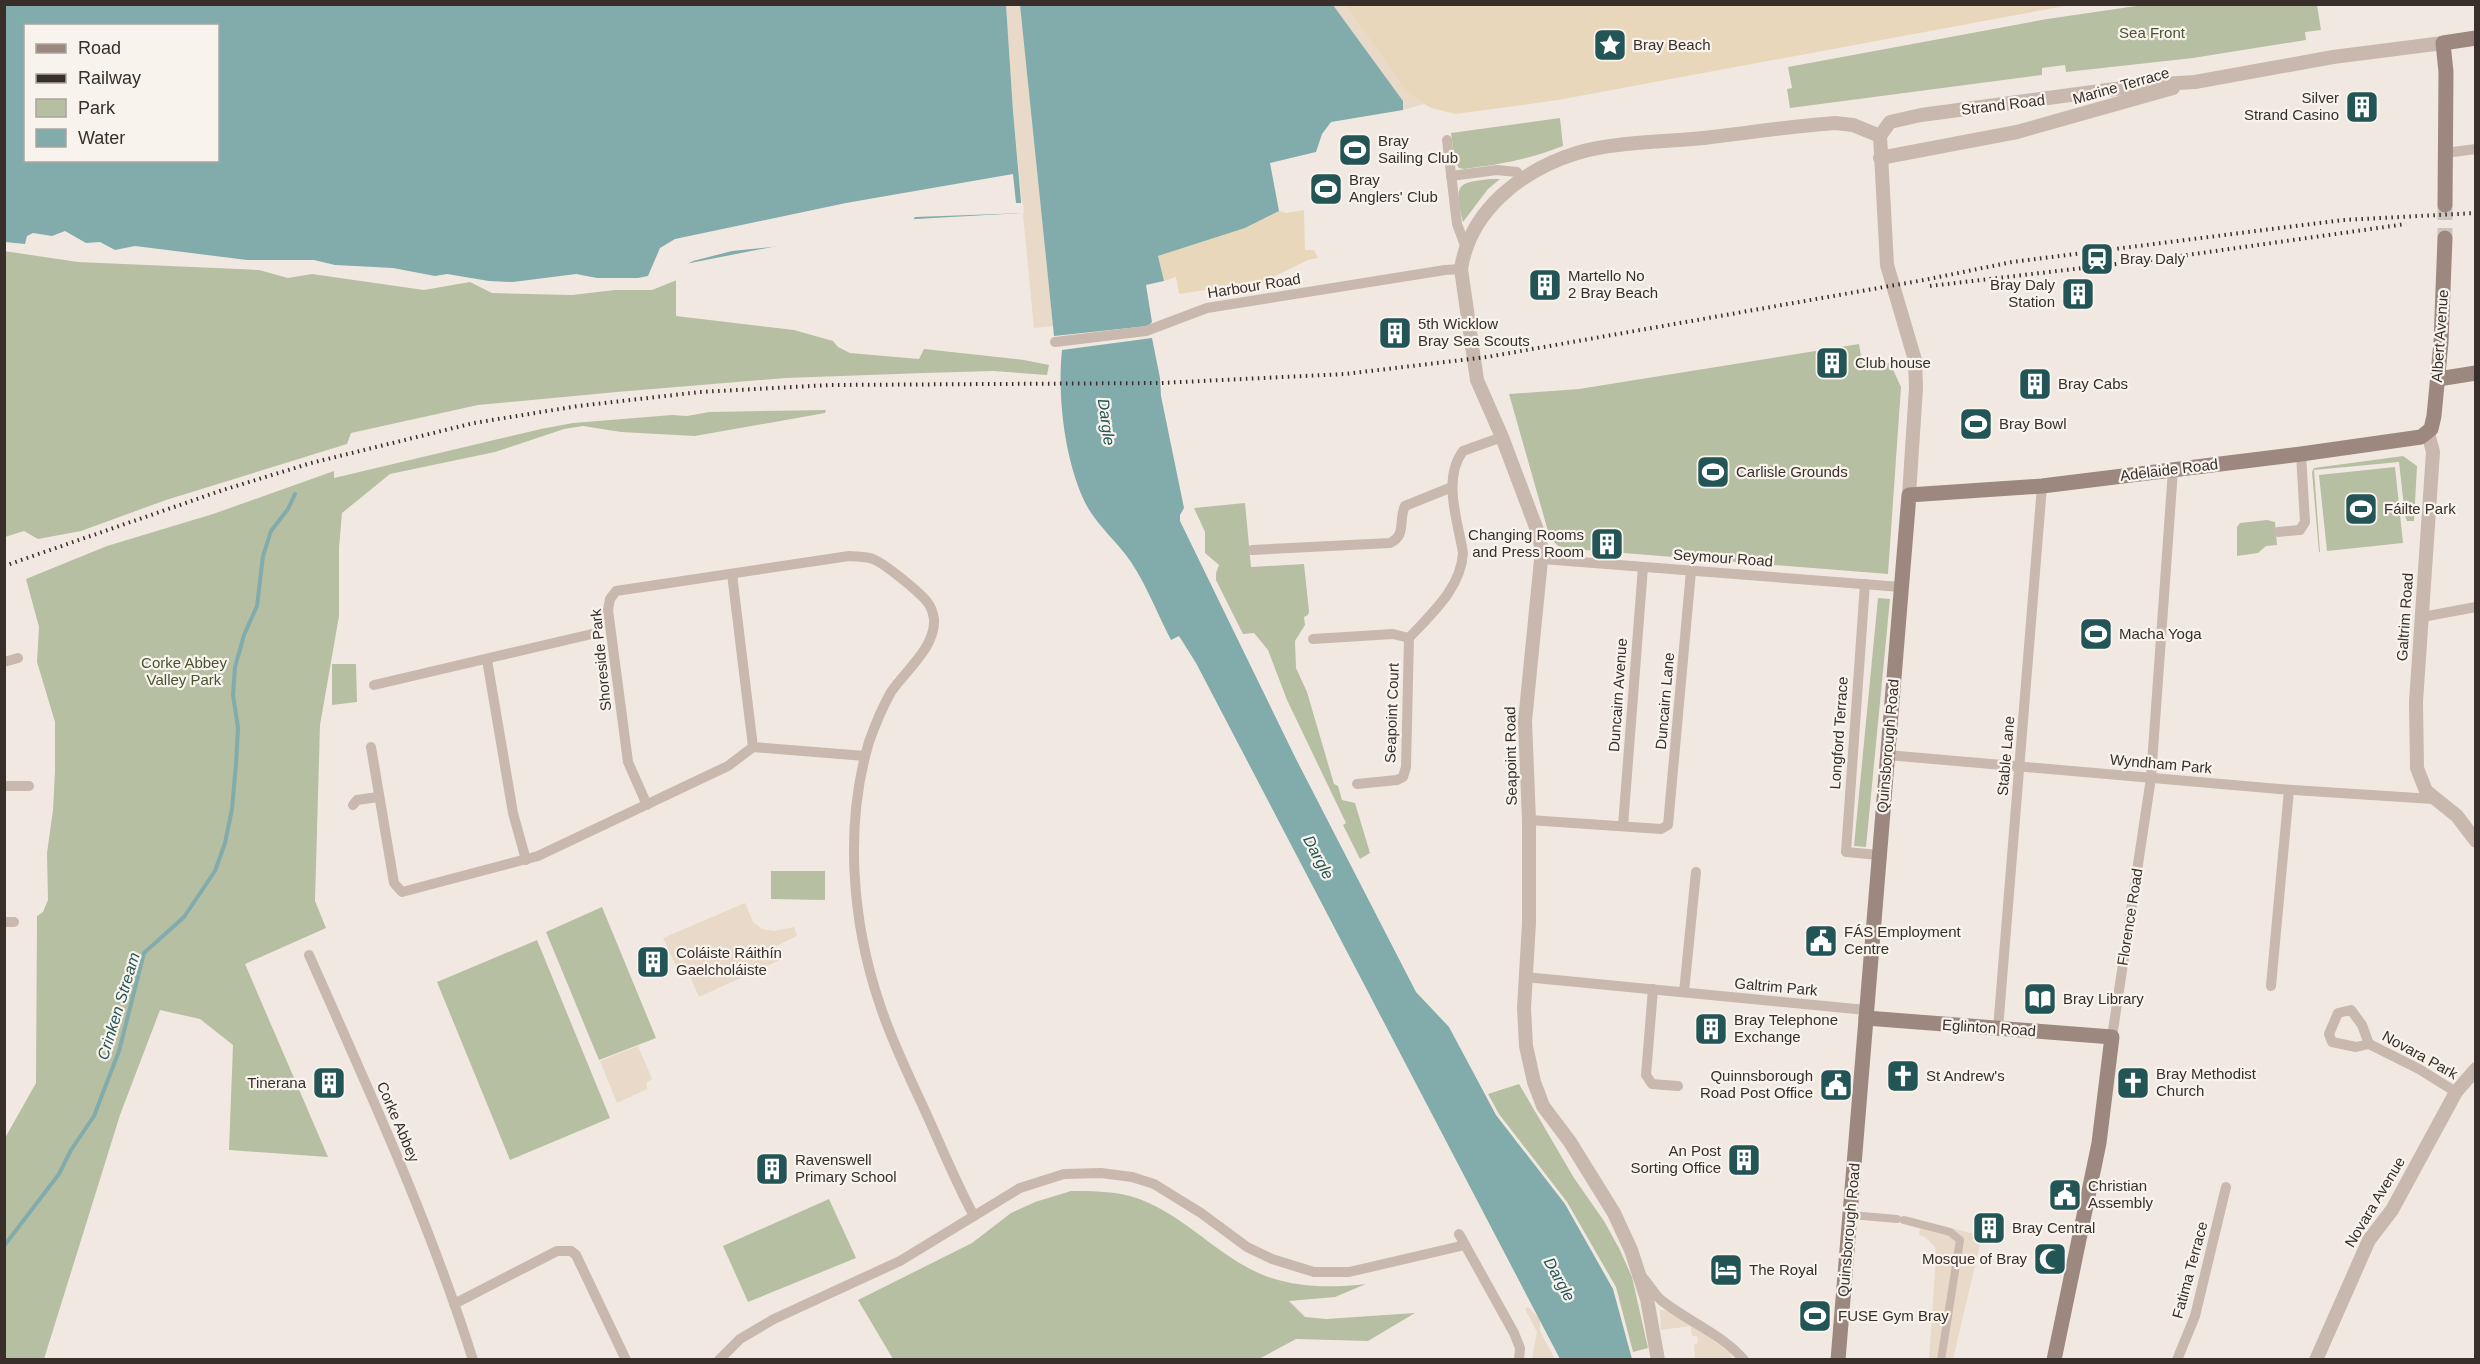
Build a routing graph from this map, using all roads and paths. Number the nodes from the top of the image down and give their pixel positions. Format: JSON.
{"nodes":[{"id":1,"x":2468,"y":38,"type":"edge"},
{"id":2,"x":2443,"y":43,"type":"junction"},
{"id":3,"x":2195,"y":82,"type":"junction"},
{"id":4,"x":2085,"y":94,"type":"junction"},
{"id":5,"x":2093,"y":111,"type":"junction"},
{"id":6,"x":1880,"y":136,"type":"junction"},
{"id":7,"x":1447,"y":140,"type":"dead end"},
{"id":8,"x":2475,"y":149,"type":"edge"},
{"id":9,"x":2445,"y":153,"type":"junction"},
{"id":10,"x":1880,"y":158,"type":"junction"},
{"id":11,"x":1451,"y":177,"type":"junction"},
{"id":12,"x":1521,"y":179,"type":"junction"},
{"id":13,"x":2445,"y":205,"type":"tunnel mouth"},
{"id":14,"x":2445,"y":238,"type":"tunnel mouth"},
{"id":15,"x":1466,"y":248,"type":"junction"},
{"id":16,"x":1461,"y":269,"type":"junction"},
{"id":17,"x":1055,"y":342,"type":"dead end"},
{"id":18,"x":2475,"y":373,"type":"edge"},
{"id":19,"x":2438,"y":379,"type":"junction"},
{"id":20,"x":2428,"y":433,"type":"junction"},
{"id":21,"x":1502,"y":437,"type":"junction"},
{"id":22,"x":2301,"y":454,"type":"junction"},
{"id":23,"x":2173,"y":470,"type":"junction"},
{"id":24,"x":2042,"y":486,"type":"junction"},
{"id":25,"x":1452,"y":487,"type":"junction"},
{"id":26,"x":1909,"y":495,"type":"junction"},
{"id":27,"x":2278,"y":532,"type":"dead end"},
{"id":28,"x":1252,"y":550,"type":"dead end"},
{"id":29,"x":1542,"y":559,"type":"junction"},
{"id":30,"x":1643,"y":567,"type":"junction"},
{"id":31,"x":1691,"y":571,"type":"junction"},
{"id":32,"x":732,"y":574,"type":"junction"},
{"id":33,"x":1865,"y":584,"type":"junction"},
{"id":34,"x":1901,"y":587,"type":"junction"},
{"id":35,"x":2475,"y":607,"type":"edge"},
{"id":36,"x":2422,"y":617,"type":"junction"},
{"id":37,"x":592,"y":634,"type":"dead end"},
{"id":38,"x":1409,"y":638,"type":"junction"},
{"id":39,"x":1313,"y":639,"type":"dead end"},
{"id":40,"x":18,"y":658,"type":"dead end"},
{"id":41,"x":486,"y":660,"type":"junction"},
{"id":42,"x":4,"y":662,"type":"edge"},
{"id":43,"x":374,"y":685,"type":"dead end"},
{"id":44,"x":371,"y":747,"type":"dead end"},
{"id":45,"x":753,"y":747,"type":"junction"},
{"id":46,"x":1887,"y":755,"type":"junction"},
{"id":47,"x":865,"y":756,"type":"junction"},
{"id":48,"x":2020,"y":767,"type":"junction"},
{"id":49,"x":2151,"y":778,"type":"junction"},
{"id":50,"x":1357,"y":784,"type":"dead end"},
{"id":51,"x":4,"y":786,"type":"edge"},
{"id":52,"x":29,"y":786,"type":"dead end"},
{"id":53,"x":2289,"y":790,"type":"junction"},
{"id":54,"x":378,"y":797,"type":"junction"},
{"id":55,"x":2433,"y":799,"type":"junction"},
{"id":56,"x":353,"y":805,"type":"dead end"},
{"id":57,"x":647,"y":805,"type":"junction"},
{"id":58,"x":1529,"y":820,"type":"junction"},
{"id":59,"x":1623,"y":826,"type":"junction"},
{"id":60,"x":2475,"y":841,"type":"edge"},
{"id":61,"x":1880,"y":855,"type":"junction"},
{"id":62,"x":526,"y":860,"type":"junction"},
{"id":63,"x":1695,"y":872,"type":"dead end"},
{"id":64,"x":309,"y":955,"type":"dead end"},
{"id":65,"x":1525,"y":977,"type":"junction"},
{"id":66,"x":2271,"y":986,"type":"dead end"},
{"id":67,"x":1653,"y":989,"type":"junction"},
{"id":68,"x":1684,"y":992,"type":"junction"},
{"id":69,"x":1866,"y":1014,"type":"junction"},
{"id":70,"x":1998,"y":1029,"type":"junction"},
{"id":71,"x":2112,"y":1037,"type":"junction"},
{"id":72,"x":2369,"y":1044,"type":"dead end"},
{"id":73,"x":2475,"y":1069,"type":"edge"},
{"id":74,"x":1678,"y":1086,"type":"dead end"},
{"id":75,"x":2456,"y":1092,"type":"junction"},
{"id":76,"x":2226,"y":1187,"type":"dead end"},
{"id":77,"x":1851,"y":1215,"type":"junction"},
{"id":78,"x":974,"y":1216,"type":"junction"},
{"id":79,"x":1459,"y":1234,"type":"dead end"},
{"id":80,"x":1465,"y":1245,"type":"junction"},
{"id":81,"x":1640,"y":1275,"type":"junction"},
{"id":82,"x":454,"y":1304,"type":"junction"},
{"id":83,"x":473,"y":1359,"type":"edge"},
{"id":84,"x":626,"y":1359,"type":"edge"},
{"id":85,"x":718,"y":1359,"type":"edge"},
{"id":86,"x":1519,"y":1359,"type":"edge"},
{"id":87,"x":1658,"y":1359,"type":"edge"},
{"id":88,"x":1744,"y":1359,"type":"edge"},
{"id":89,"x":1838,"y":1359,"type":"edge"},
{"id":90,"x":1941,"y":1359,"type":"edge"},
{"id":91,"x":2054,"y":1359,"type":"edge"},
{"id":92,"x":2177,"y":1359,"type":"edge"},
{"id":93,"x":2316,"y":1359,"type":"edge"}],
"edges":[{"from":1,"to":2,"type":"main road","name":"Strand Road"},
{"from":2,"to":3,"type":"street","name":"Strand Road"},
{"from":2,"to":9,"type":"main road"},
{"from":3,"to":4,"type":"street","name":"Strand Road"},
{"from":3,"to":5,"type":"street","name":"Marine Terrace"},
{"from":4,"to":5,"type":"street"},
{"from":4,"to":6,"type":"street","name":"Strand Road"},
{"from":5,"to":10,"type":"street","name":"Marine Terrace"},
{"from":6,"to":10,"type":"street","name":"Quinsborough Road"},
{"from":6,"to":12,"type":"street","name":"Seapoint Road"},
{"from":7,"to":11,"type":"street"},
{"from":8,"to":9,"type":"street"},
{"from":9,"to":13,"type":"main road"},
{"from":10,"to":26,"type":"street","name":"Quinsborough Road"},
{"from":11,"to":12,"type":"street"},
{"from":11,"to":15,"type":"street"},
{"from":12,"to":15,"type":"street","name":"Seapoint Road"},
{"from":14,"to":19,"type":"main road","name":"Albert Avenue"},
{"from":15,"to":16,"type":"street","name":"Seapoint Road"},
{"from":16,"to":17,"type":"street","name":"Harbour Road"},
{"from":16,"to":21,"type":"street","name":"Seapoint Road"},
{"from":18,"to":19,"type":"main road"},
{"from":19,"to":20,"type":"main road","name":"Albert Avenue"},
{"from":20,"to":22,"type":"main road","name":"Adelaide Road"},
{"from":20,"to":36,"type":"street","name":"Galtrim Road"},
{"from":21,"to":25,"type":"street"},
{"from":21,"to":29,"type":"street","name":"Seapoint Road"},
{"from":22,"to":23,"type":"main road","name":"Adelaide Road"},
{"from":22,"to":27,"type":"street"},
{"from":23,"to":24,"type":"main road","name":"Adelaide Road"},
{"from":23,"to":49,"type":"street","name":"Florence Road"},
{"from":24,"to":26,"type":"main road","name":"Adelaide Road"},
{"from":24,"to":48,"type":"street","name":"Stable Lane"},
{"from":25,"to":28,"type":"street"},
{"from":25,"to":38,"type":"street"},
{"from":26,"to":34,"type":"main road","name":"Quinsborough Road"},
{"from":29,"to":30,"type":"street","name":"Seymour Road"},
{"from":29,"to":58,"type":"street","name":"Seapoint Road"},
{"from":30,"to":31,"type":"street","name":"Seymour Road"},
{"from":30,"to":59,"type":"street","name":"Duncairn Avenue"},
{"from":31,"to":33,"type":"street","name":"Seymour Road"},
{"from":31,"to":59,"type":"street","name":"Duncairn Lane"},
{"from":32,"to":45,"type":"street"},
{"from":32,"to":47,"type":"street","name":"Shoreside Park"},
{"from":32,"to":57,"type":"street","name":"Shoreside Park"},
{"from":33,"to":34,"type":"street","name":"Seymour Road"},
{"from":33,"to":61,"type":"street","name":"Longford Terrace"},
{"from":34,"to":46,"type":"main road","name":"Quinsborough Road"},
{"from":35,"to":36,"type":"street"},
{"from":36,"to":55,"type":"street","name":"Galtrim Road"},
{"from":37,"to":41,"type":"street","name":"Shoreside Park"},
{"from":38,"to":39,"type":"street"},
{"from":38,"to":50,"type":"street","name":"Seapoint Court"},
{"from":40,"to":42,"type":"street"},
{"from":41,"to":43,"type":"street","name":"Shoreside Park"},
{"from":41,"to":62,"type":"street"},
{"from":44,"to":54,"type":"street"},
{"from":45,"to":47,"type":"street"},
{"from":45,"to":57,"type":"street"},
{"from":46,"to":48,"type":"street","name":"Wyndham Park"},
{"from":46,"to":61,"type":"main road","name":"Quinsborough Road"},
{"from":47,"to":78,"type":"street"},
{"from":48,"to":49,"type":"street","name":"Wyndham Park"},
{"from":48,"to":70,"type":"street","name":"Stable Lane"},
{"from":49,"to":53,"type":"street","name":"Wyndham Park"},
{"from":49,"to":71,"type":"street","name":"Florence Road"},
{"from":51,"to":52,"type":"street"},
{"from":53,"to":55,"type":"street","name":"Wyndham Park"},
{"from":53,"to":66,"type":"street"},
{"from":54,"to":56,"type":"street"},
{"from":54,"to":62,"type":"street"},
{"from":55,"to":60,"type":"street"},
{"from":57,"to":62,"type":"street"},
{"from":58,"to":59,"type":"street"},
{"from":58,"to":65,"type":"street","name":"Seapoint Road"},
{"from":61,"to":69,"type":"main road","name":"Quinsborough Road"},
{"from":63,"to":68,"type":"street"},
{"from":64,"to":82,"type":"street","name":"Corke Abbey"},
{"from":65,"to":67,"type":"street","name":"Galtrim Park"},
{"from":65,"to":81,"type":"street","name":"Seapoint Road"},
{"from":67,"to":68,"type":"street","name":"Galtrim Park"},
{"from":67,"to":74,"type":"street"},
{"from":68,"to":69,"type":"street","name":"Galtrim Park"},
{"from":69,"to":70,"type":"main road","name":"Eglinton Road"},
{"from":69,"to":77,"type":"main road","name":"Quinsborough Road"},
{"from":70,"to":71,"type":"main road","name":"Eglinton Road"},
{"from":71,"to":91,"type":"main road","name":"Florence Road"},
{"from":72,"to":75,"type":"street","name":"Novara Park"},
{"from":73,"to":75,"type":"street","name":"Novara Avenue"},
{"from":75,"to":93,"type":"street","name":"Novara Avenue"},
{"from":76,"to":92,"type":"street","name":"Fatima Terrace"},
{"from":77,"to":89,"type":"main road","name":"Quinsborough Road"},
{"from":77,"to":90,"type":"street"},
{"from":78,"to":80,"type":"street"},
{"from":78,"to":85,"type":"street"},
{"from":79,"to":80,"type":"street"},
{"from":80,"to":86,"type":"street"},
{"from":81,"to":87,"type":"street","name":"Seapoint Road"},
{"from":81,"to":88,"type":"street"},
{"from":82,"to":83,"type":"street","name":"Corke Abbey"},
{"from":82,"to":84,"type":"street"}]}
